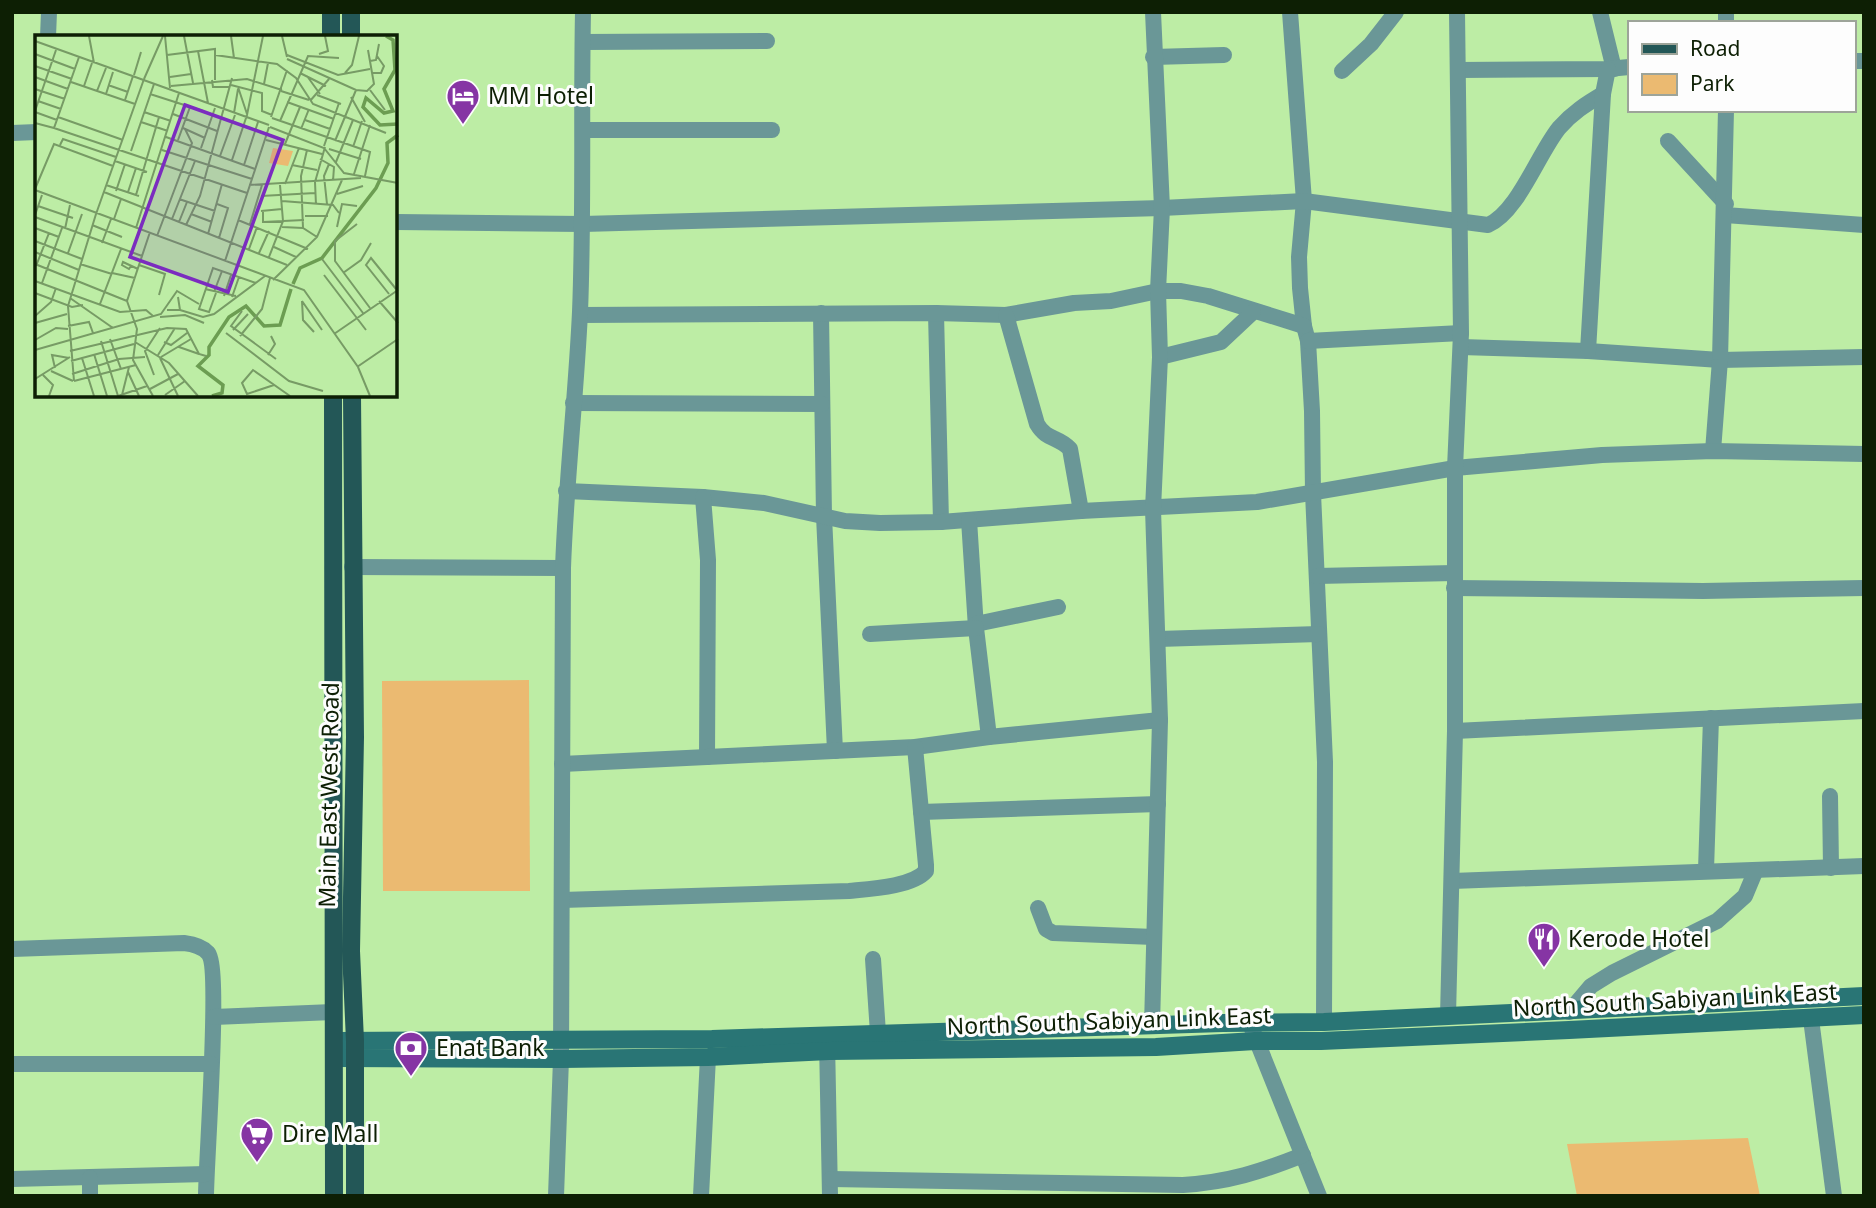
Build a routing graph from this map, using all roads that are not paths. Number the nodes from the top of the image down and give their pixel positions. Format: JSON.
{"nodes":[{"id":1,"x":49,"y":12,"type":"edge"},
{"id":2,"x":331,"y":12,"type":"edge"},
{"id":3,"x":351,"y":12,"type":"edge"},
{"id":4,"x":583,"y":12,"type":"edge"},
{"id":5,"x":1153,"y":12,"type":"edge"},
{"id":6,"x":1290,"y":12,"type":"edge"},
{"id":7,"x":1396,"y":12,"type":"edge"},
{"id":8,"x":1457,"y":12,"type":"edge"},
{"id":9,"x":1600,"y":12,"type":"edge"},
{"id":10,"x":48,"y":35,"type":"edge"},
{"id":11,"x":331,"y":35,"type":"edge"},
{"id":12,"x":351,"y":35,"type":"edge"},
{"id":13,"x":767,"y":41,"type":"dead end"},
{"id":14,"x":583,"y":42,"type":"junction"},
{"id":15,"x":1224,"y":55,"type":"dead end"},
{"id":16,"x":1153,"y":57,"type":"junction"},
{"id":17,"x":1617,"y":68,"type":"edge"},
{"id":18,"x":1459,"y":70,"type":"junction"},
{"id":19,"x":1342,"y":71,"type":"dead end"},
{"id":20,"x":1603,"y":94,"type":"junction"},
{"id":21,"x":1726,"y":112,"type":"edge"},
{"id":22,"x":583,"y":130,"type":"junction"},
{"id":23,"x":772,"y":130,"type":"dead end"},
{"id":24,"x":35,"y":132,"type":"edge"},
{"id":25,"x":12,"y":133,"type":"edge"},
{"id":26,"x":1668,"y":141,"type":"dead end"},
{"id":27,"x":1304,"y":201,"type":"junction"},
{"id":28,"x":1162,"y":208,"type":"junction"},
{"id":29,"x":1725,"y":209,"type":"junction"},
{"id":30,"x":397,"y":222,"type":"edge"},
{"id":31,"x":1460,"y":222,"type":"junction"},
{"id":32,"x":583,"y":223,"type":"junction"},
{"id":33,"x":1864,"y":225,"type":"edge"},
{"id":34,"x":1158,"y":291,"type":"junction"},
{"id":35,"x":1253,"y":312,"type":"junction"},
{"id":36,"x":821,"y":313,"type":"junction"},
{"id":37,"x":936,"y":313,"type":"junction"},
{"id":38,"x":580,"y":315,"type":"junction"},
{"id":39,"x":1006,"y":315,"type":"junction"},
{"id":40,"x":1306,"y":334,"type":"junction"},
{"id":41,"x":1461,"y":340,"type":"junction"},
{"id":42,"x":1588,"y":351,"type":"junction"},
{"id":43,"x":1160,"y":357,"type":"junction"},
{"id":44,"x":1864,"y":358,"type":"edge"},
{"id":45,"x":1720,"y":360,"type":"junction"},
{"id":46,"x":333,"y":397,"type":"edge"},
{"id":47,"x":352,"y":397,"type":"edge"},
{"id":48,"x":573,"y":403,"type":"junction"},
{"id":49,"x":822,"y":404,"type":"junction"},
{"id":50,"x":1713,"y":452,"type":"junction"},
{"id":51,"x":1864,"y":454,"type":"edge"},
{"id":52,"x":1455,"y":468,"type":"junction"},
{"id":53,"x":566,"y":491,"type":"junction"},
{"id":54,"x":1313,"y":493,"type":"junction"},
{"id":55,"x":703,"y":497,"type":"junction"},
{"id":56,"x":1153,"y":509,"type":"junction"},
{"id":57,"x":1081,"y":511,"type":"junction"},
{"id":58,"x":824,"y":516,"type":"junction"},
{"id":59,"x":969,"y":520,"type":"junction"},
{"id":60,"x":941,"y":522,"type":"junction"},
{"id":61,"x":334,"y":540,"type":"junction"},
{"id":62,"x":352,"y":540,"type":"junction"},
{"id":63,"x":352,"y":567,"type":"junction"},
{"id":64,"x":562,"y":568,"type":"junction"},
{"id":65,"x":1317,"y":576,"type":"junction"},
{"id":66,"x":1454,"y":580,"type":"junction"},
{"id":67,"x":1864,"y":589,"type":"edge"},
{"id":68,"x":1058,"y":607,"type":"dead end"},
{"id":69,"x":976,"y":626,"type":"junction"},
{"id":70,"x":870,"y":634,"type":"dead end"},
{"id":71,"x":1319,"y":634,"type":"junction"},
{"id":72,"x":334,"y":636,"type":"junction"},
{"id":73,"x":354,"y":636,"type":"junction"},
{"id":74,"x":1158,"y":639,"type":"junction"},
{"id":75,"x":1864,"y":711,"type":"edge"},
{"id":76,"x":1711,"y":718,"type":"junction"},
{"id":77,"x":1160,"y":720,"type":"junction"},
{"id":78,"x":1455,"y":731,"type":"junction"},
{"id":79,"x":989,"y":737,"type":"junction"},
{"id":80,"x":335,"y":745,"type":"junction"},
{"id":81,"x":355,"y":746,"type":"junction"},
{"id":82,"x":915,"y":747,"type":"junction"},
{"id":83,"x":835,"y":751,"type":"junction"},
{"id":84,"x":707,"y":758,"type":"junction"},
{"id":85,"x":562,"y":764,"type":"junction"},
{"id":86,"x":1830,"y":796,"type":"dead end"},
{"id":87,"x":1158,"y":804,"type":"junction"},
{"id":88,"x":922,"y":812,"type":"junction"},
{"id":89,"x":1864,"y":866,"type":"edge"},
{"id":90,"x":1831,"y":867,"type":"junction"},
{"id":91,"x":1706,"y":870,"type":"junction"},
{"id":92,"x":1755,"y":872,"type":"junction"},
{"id":93,"x":1452,"y":881,"type":"junction"},
{"id":94,"x":562,"y":900,"type":"junction"},
{"id":95,"x":1038,"y":908,"type":"dead end"},
{"id":96,"x":1154,"y":937,"type":"junction"},
{"id":97,"x":12,"y":949,"type":"edge"},
{"id":98,"x":343,"y":951,"type":"junction"},
{"id":99,"x":873,"y":958,"type":"dead end"},
{"id":100,"x":1864,"y":996,"type":"edge"},
{"id":101,"x":333,"y":1012,"type":"junction"},
{"id":102,"x":1569,"y":1012,"type":"junction"},
{"id":103,"x":1448,"y":1016,"type":"junction"},
{"id":104,"x":1864,"y":1016,"type":"edge"},
{"id":105,"x":214,"y":1017,"type":"junction"},
{"id":106,"x":1811,"y":1019,"type":"junction"},
{"id":107,"x":1324,"y":1022,"type":"junction"},
{"id":108,"x":1507,"y":1023,"type":"junction"},
{"id":109,"x":1152,"y":1026,"type":"junction"},
{"id":110,"x":1253,"y":1032,"type":"junction"},
{"id":111,"x":878,"y":1034,"type":"junction"},
{"id":112,"x":560,"y":1040,"type":"junction"},
{"id":113,"x":827,"y":1043,"type":"junction"},
{"id":114,"x":336,"y":1050,"type":"junction"},
{"id":115,"x":355,"y":1050,"type":"junction"},
{"id":116,"x":708,"y":1057,"type":"junction"},
{"id":117,"x":561,"y":1059,"type":"junction"},
{"id":118,"x":12,"y":1064,"type":"edge"},
{"id":119,"x":211,"y":1064,"type":"junction"},
{"id":120,"x":1303,"y":1155,"type":"junction"},
{"id":121,"x":206,"y":1174,"type":"junction"},
{"id":122,"x":90,"y":1178,"type":"junction"},
{"id":123,"x":12,"y":1179,"type":"edge"},
{"id":124,"x":831,"y":1179,"type":"junction"},
{"id":125,"x":987,"y":1189,"type":"edge"},
{"id":126,"x":1185,"y":1190,"type":"edge"},
{"id":127,"x":90,"y":1196,"type":"edge"},
{"id":128,"x":206,"y":1196,"type":"edge"},
{"id":129,"x":334,"y":1196,"type":"edge"},
{"id":130,"x":355,"y":1196,"type":"edge"},
{"id":131,"x":556,"y":1196,"type":"edge"},
{"id":132,"x":701,"y":1196,"type":"edge"},
{"id":133,"x":830,"y":1196,"type":"edge"},
{"id":134,"x":1319,"y":1196,"type":"edge"},
{"id":135,"x":1834,"y":1196,"type":"edge"}],
"edges":[{"from":1,"to":10,"type":"street"},
{"from":2,"to":11,"type":"main road"},
{"from":3,"to":12,"type":"main road"},
{"from":4,"to":14,"type":"street"},
{"from":5,"to":16,"type":"street"},
{"from":6,"to":27,"type":"street"},
{"from":7,"to":19,"type":"street"},
{"from":8,"to":18,"type":"street"},
{"from":9,"to":17,"type":"street"},
{"from":13,"to":14,"type":"street"},
{"from":14,"to":22,"type":"street"},
{"from":15,"to":16,"type":"street"},
{"from":16,"to":28,"type":"street"},
{"from":17,"to":18,"type":"street"},
{"from":17,"to":20,"type":"street"},
{"from":18,"to":31,"type":"street"},
{"from":20,"to":31,"type":"street"},
{"from":20,"to":42,"type":"street"},
{"from":21,"to":29,"type":"street"},
{"from":22,"to":23,"type":"street"},
{"from":22,"to":32,"type":"street"},
{"from":24,"to":25,"type":"street"},
{"from":26,"to":29,"type":"street"},
{"from":27,"to":28,"type":"street"},
{"from":27,"to":31,"type":"street"},
{"from":27,"to":40,"type":"street"},
{"from":28,"to":32,"type":"street"},
{"from":28,"to":34,"type":"street"},
{"from":29,"to":33,"type":"street"},
{"from":29,"to":45,"type":"street"},
{"from":30,"to":32,"type":"street"},
{"from":31,"to":41,"type":"street"},
{"from":32,"to":38,"type":"street"},
{"from":34,"to":35,"type":"street"},
{"from":34,"to":39,"type":"street"},
{"from":34,"to":43,"type":"street"},
{"from":35,"to":40,"type":"street"},
{"from":35,"to":43,"type":"street"},
{"from":36,"to":37,"type":"street"},
{"from":36,"to":38,"type":"street"},
{"from":36,"to":49,"type":"street"},
{"from":37,"to":39,"type":"street"},
{"from":37,"to":60,"type":"street"},
{"from":38,"to":48,"type":"street"},
{"from":39,"to":57,"type":"street"},
{"from":40,"to":41,"type":"street"},
{"from":40,"to":54,"type":"street"},
{"from":41,"to":42,"type":"street"},
{"from":41,"to":52,"type":"street"},
{"from":42,"to":45,"type":"street"},
{"from":43,"to":56,"type":"street"},
{"from":44,"to":45,"type":"street"},
{"from":45,"to":50,"type":"street"},
{"from":46,"to":61,"type":"main road","name":"Main East West Road"},
{"from":47,"to":62,"type":"main road","name":"Main East West Road"},
{"from":48,"to":49,"type":"street"},
{"from":48,"to":53,"type":"street"},
{"from":49,"to":58,"type":"street"},
{"from":50,"to":51,"type":"street"},
{"from":50,"to":52,"type":"street"},
{"from":52,"to":54,"type":"street"},
{"from":52,"to":66,"type":"street"},
{"from":53,"to":55,"type":"street"},
{"from":53,"to":64,"type":"street"},
{"from":54,"to":56,"type":"street"},
{"from":54,"to":65,"type":"street"},
{"from":55,"to":58,"type":"street"},
{"from":55,"to":84,"type":"street"},
{"from":56,"to":57,"type":"street"},
{"from":56,"to":74,"type":"street"},
{"from":57,"to":59,"type":"street"},
{"from":58,"to":60,"type":"street"},
{"from":58,"to":83,"type":"street"},
{"from":59,"to":60,"type":"street"},
{"from":59,"to":69,"type":"street"},
{"from":61,"to":62,"type":"main road"},
{"from":61,"to":72,"type":"main road","name":"Main East West Road"},
{"from":62,"to":63,"type":"main road","name":"Main East West Road"},
{"from":63,"to":64,"type":"street"},
{"from":63,"to":73,"type":"main road","name":"Main East West Road"},
{"from":64,"to":85,"type":"street"},
{"from":65,"to":66,"type":"street"},
{"from":65,"to":71,"type":"street"},
{"from":66,"to":67,"type":"street"},
{"from":66,"to":78,"type":"street"},
{"from":68,"to":69,"type":"street"},
{"from":69,"to":70,"type":"street"},
{"from":69,"to":79,"type":"street"},
{"from":71,"to":74,"type":"street"},
{"from":71,"to":107,"type":"street"},
{"from":72,"to":73,"type":"main road"},
{"from":72,"to":80,"type":"main road","name":"Main East West Road"},
{"from":73,"to":81,"type":"main road","name":"Main East West Road"},
{"from":74,"to":77,"type":"street"},
{"from":75,"to":76,"type":"street"},
{"from":76,"to":78,"type":"street"},
{"from":76,"to":91,"type":"street"},
{"from":77,"to":79,"type":"street"},
{"from":77,"to":87,"type":"street"},
{"from":78,"to":93,"type":"street"},
{"from":79,"to":82,"type":"street"},
{"from":80,"to":81,"type":"main road"},
{"from":80,"to":98,"type":"main road","name":"Main East West Road"},
{"from":81,"to":98,"type":"main road","name":"Main East West Road"},
{"from":82,"to":83,"type":"street"},
{"from":82,"to":88,"type":"street"},
{"from":83,"to":84,"type":"street"},
{"from":84,"to":85,"type":"street"},
{"from":85,"to":94,"type":"street"},
{"from":86,"to":90,"type":"street"},
{"from":87,"to":88,"type":"street"},
{"from":87,"to":96,"type":"street"},
{"from":88,"to":94,"type":"street"},
{"from":89,"to":90,"type":"street"},
{"from":90,"to":92,"type":"street"},
{"from":91,"to":92,"type":"street"},
{"from":91,"to":93,"type":"street"},
{"from":92,"to":102,"type":"street"},
{"from":93,"to":103,"type":"street"},
{"from":94,"to":112,"type":"street"},
{"from":95,"to":96,"type":"street"},
{"from":96,"to":109,"type":"street"},
{"from":97,"to":105,"type":"street"},
{"from":98,"to":101,"type":"main road","name":"Main East West Road"},
{"from":98,"to":115,"type":"main road","name":"Main East West Road"},
{"from":99,"to":111,"type":"street"},
{"from":100,"to":102,"type":"main road","name":"North South Sabiyan Link East"},
{"from":101,"to":105,"type":"street"},
{"from":101,"to":114,"type":"main road","name":"Main East West Road"},
{"from":102,"to":108,"type":"main road","name":"North South Sabiyan Link East"},
{"from":103,"to":107,"type":"main road","name":"North South Sabiyan Link East"},
{"from":103,"to":108,"type":"main road","name":"North South Sabiyan Link East"},
{"from":104,"to":106,"type":"main road","name":"North South Sabiyan Link East"},
{"from":105,"to":119,"type":"street"},
{"from":106,"to":108,"type":"main road","name":"North South Sabiyan Link East"},
{"from":106,"to":135,"type":"street"},
{"from":107,"to":110,"type":"main road","name":"North South Sabiyan Link East"},
{"from":108,"to":110,"type":"main road","name":"North South Sabiyan Link East"},
{"from":109,"to":110,"type":"main road","name":"North South Sabiyan Link East"},
{"from":109,"to":111,"type":"main road","name":"North South Sabiyan Link East"},
{"from":110,"to":113,"type":"main road","name":"North South Sabiyan Link East"},
{"from":110,"to":120,"type":"street"},
{"from":111,"to":113,"type":"main road","name":"North South Sabiyan Link East"},
{"from":112,"to":113,"type":"main road","name":"North South Sabiyan Link East"},
{"from":112,"to":115,"type":"main road","name":"North South Sabiyan Link East"},
{"from":112,"to":117,"type":"street"},
{"from":113,"to":116,"type":"main road","name":"North South Sabiyan Link East"},
{"from":113,"to":124,"type":"street"},
{"from":114,"to":115,"type":"main road"},
{"from":114,"to":129,"type":"main road","name":"Main East West Road"},
{"from":115,"to":117,"type":"main road","name":"North South Sabiyan Link East"},
{"from":115,"to":130,"type":"main road","name":"Main East West Road"},
{"from":116,"to":117,"type":"main road","name":"North South Sabiyan Link East"},
{"from":116,"to":132,"type":"street"},
{"from":117,"to":131,"type":"street"},
{"from":118,"to":119,"type":"street"},
{"from":119,"to":121,"type":"street"},
{"from":120,"to":126,"type":"street"},
{"from":120,"to":134,"type":"street"},
{"from":121,"to":122,"type":"street"},
{"from":121,"to":128,"type":"street"},
{"from":122,"to":123,"type":"street"},
{"from":122,"to":127,"type":"street"},
{"from":124,"to":125,"type":"street"},
{"from":124,"to":133,"type":"street"},
{"from":125,"to":126,"type":"street"}]}
